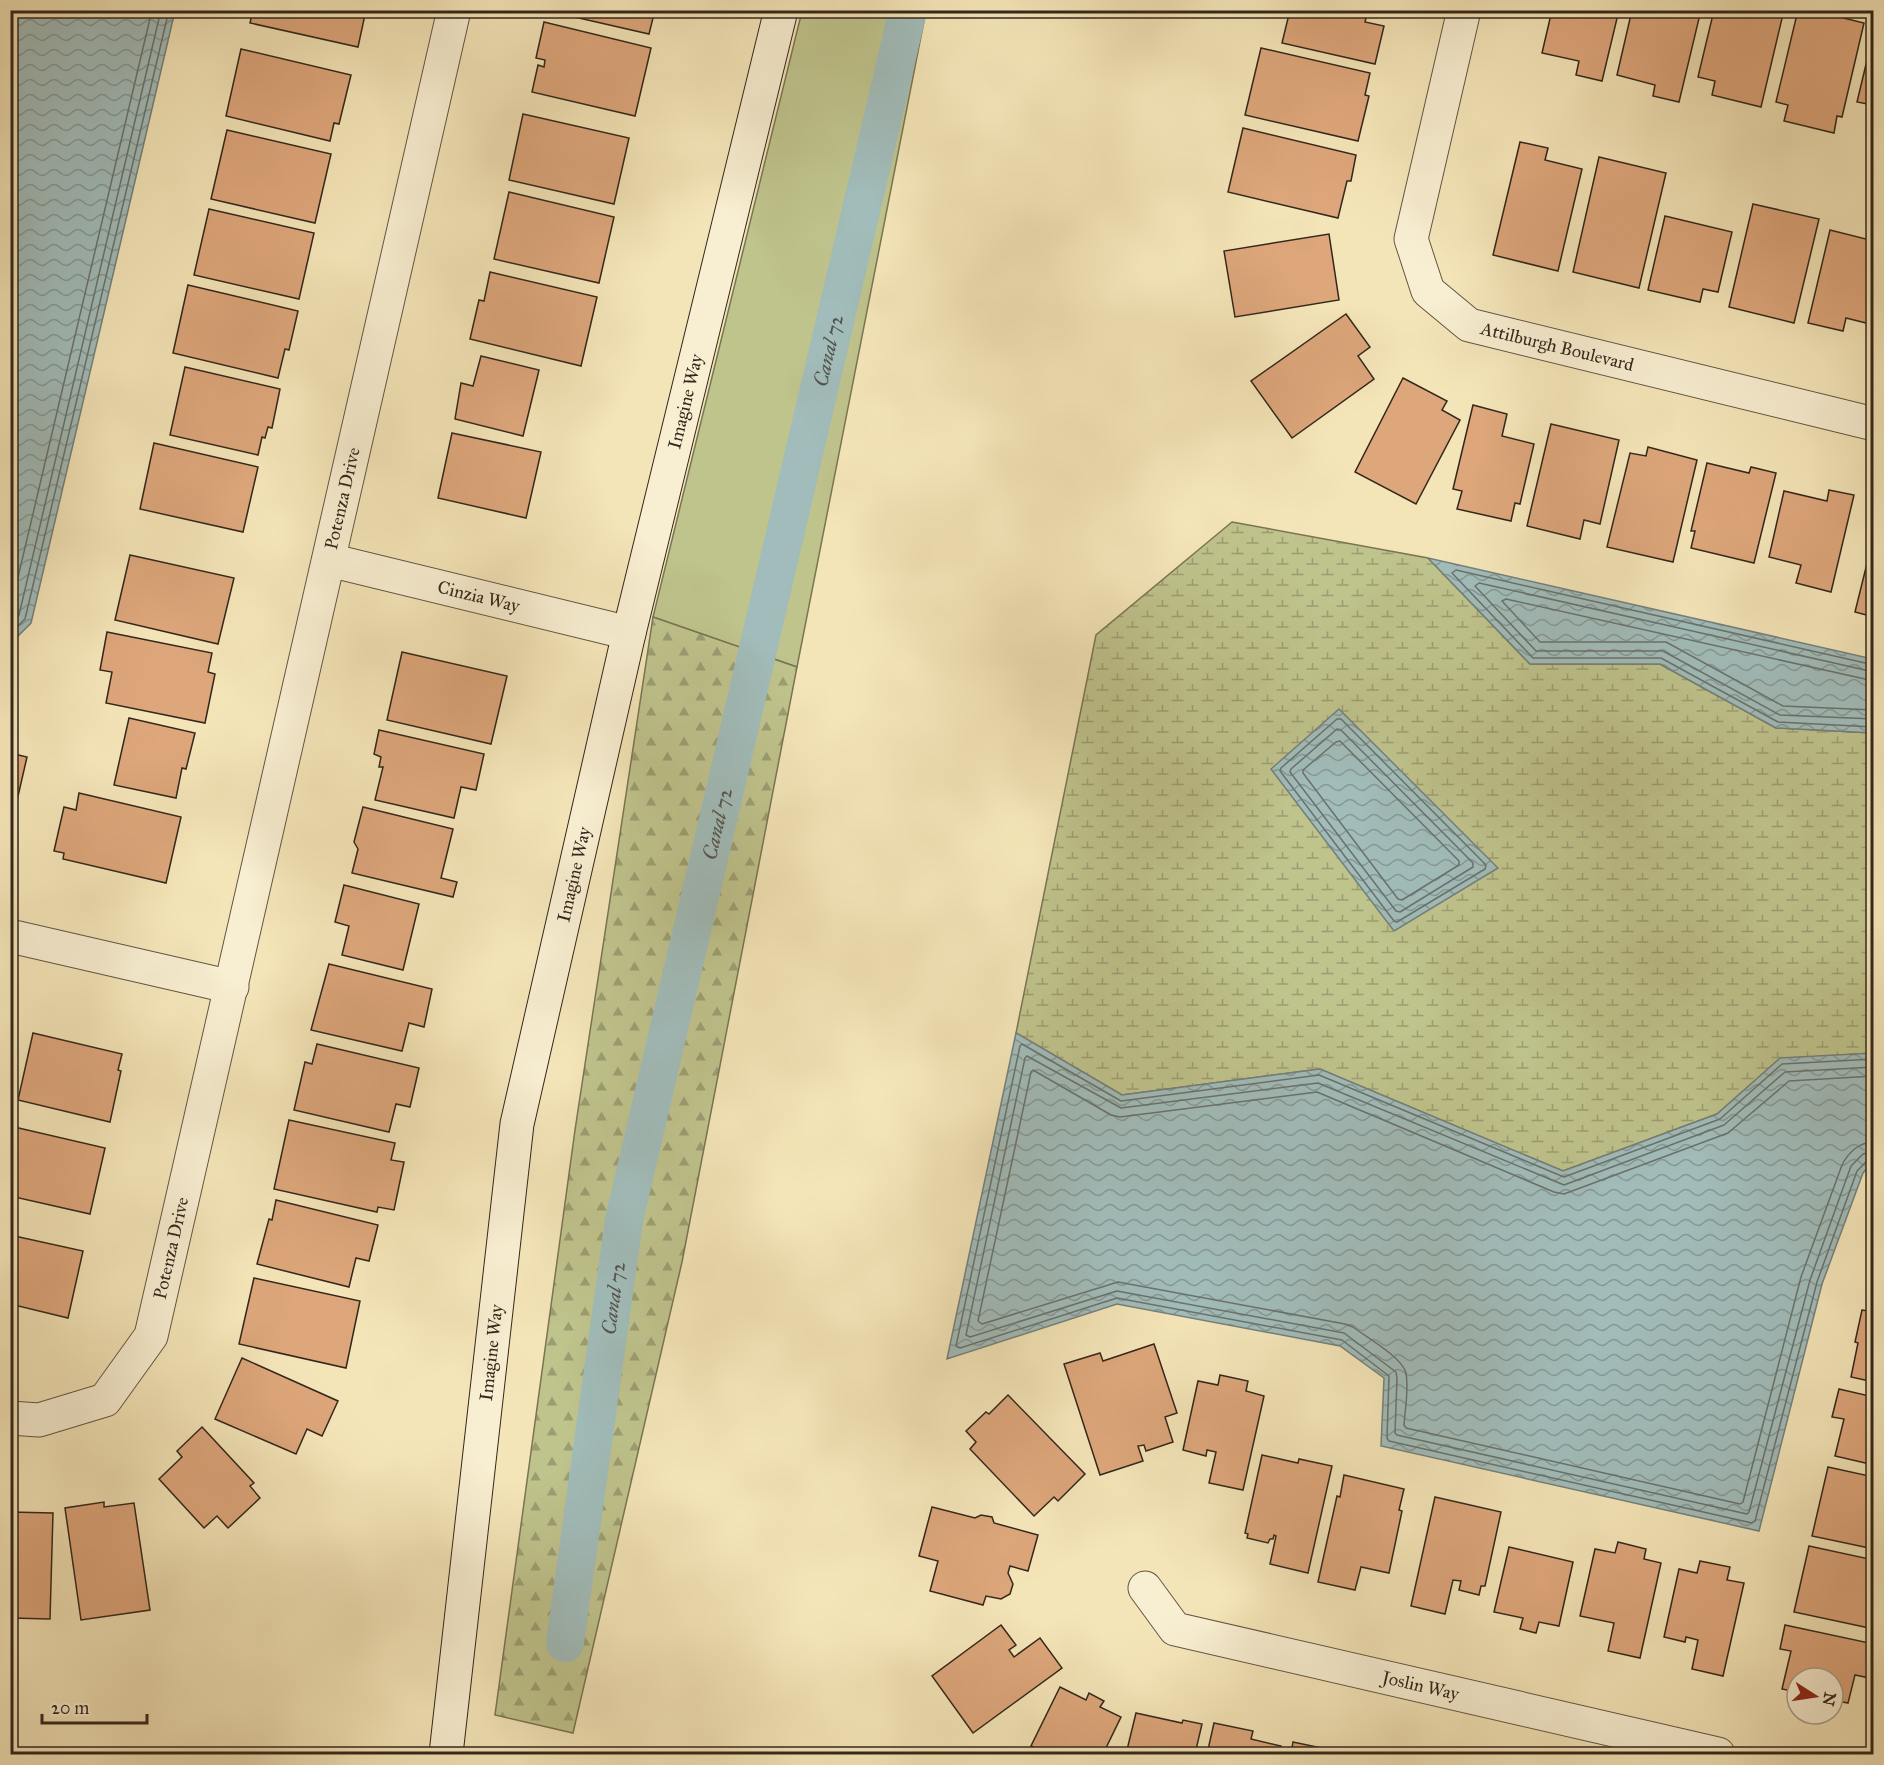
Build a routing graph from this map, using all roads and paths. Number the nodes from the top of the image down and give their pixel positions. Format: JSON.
{"nodes":[{"id":1,"x":454,"y":10,"type":"edge"},
{"id":2,"x":781,"y":10,"type":"edge"},
{"id":3,"x":1464,"y":10,"type":"edge"},
{"id":4,"x":1874,"y":424,"type":"edge"},
{"id":5,"x":329,"y":560,"type":"junction"},
{"id":6,"x":628,"y":633,"type":"junction"},
{"id":7,"x":10,"y":936,"type":"edge"},
{"id":8,"x":232,"y":987,"type":"junction"},
{"id":9,"x":10,"y":1418,"type":"edge"},
{"id":10,"x":1145,"y":1588,"type":"dead end"},
{"id":11,"x":446,"y":1755,"type":"edge"},
{"id":12,"x":1718,"y":1755,"type":"edge"}],
"edges":[{"from":1,"to":5,"type":"street","name":"Potenza Drive"},
{"from":2,"to":6,"type":"street","name":"Imagine Way"},
{"from":3,"to":4,"type":"street","name":"Attilburgh Boulevard"},
{"from":5,"to":6,"type":"street","name":"Cinzia Way"},
{"from":5,"to":8,"type":"street","name":"Potenza Drive"},
{"from":6,"to":11,"type":"street","name":"Imagine Way"},
{"from":7,"to":8,"type":"street"},
{"from":8,"to":9,"type":"street","name":"Potenza Drive"},
{"from":10,"to":12,"type":"street","name":"Joslin Way"}]}
